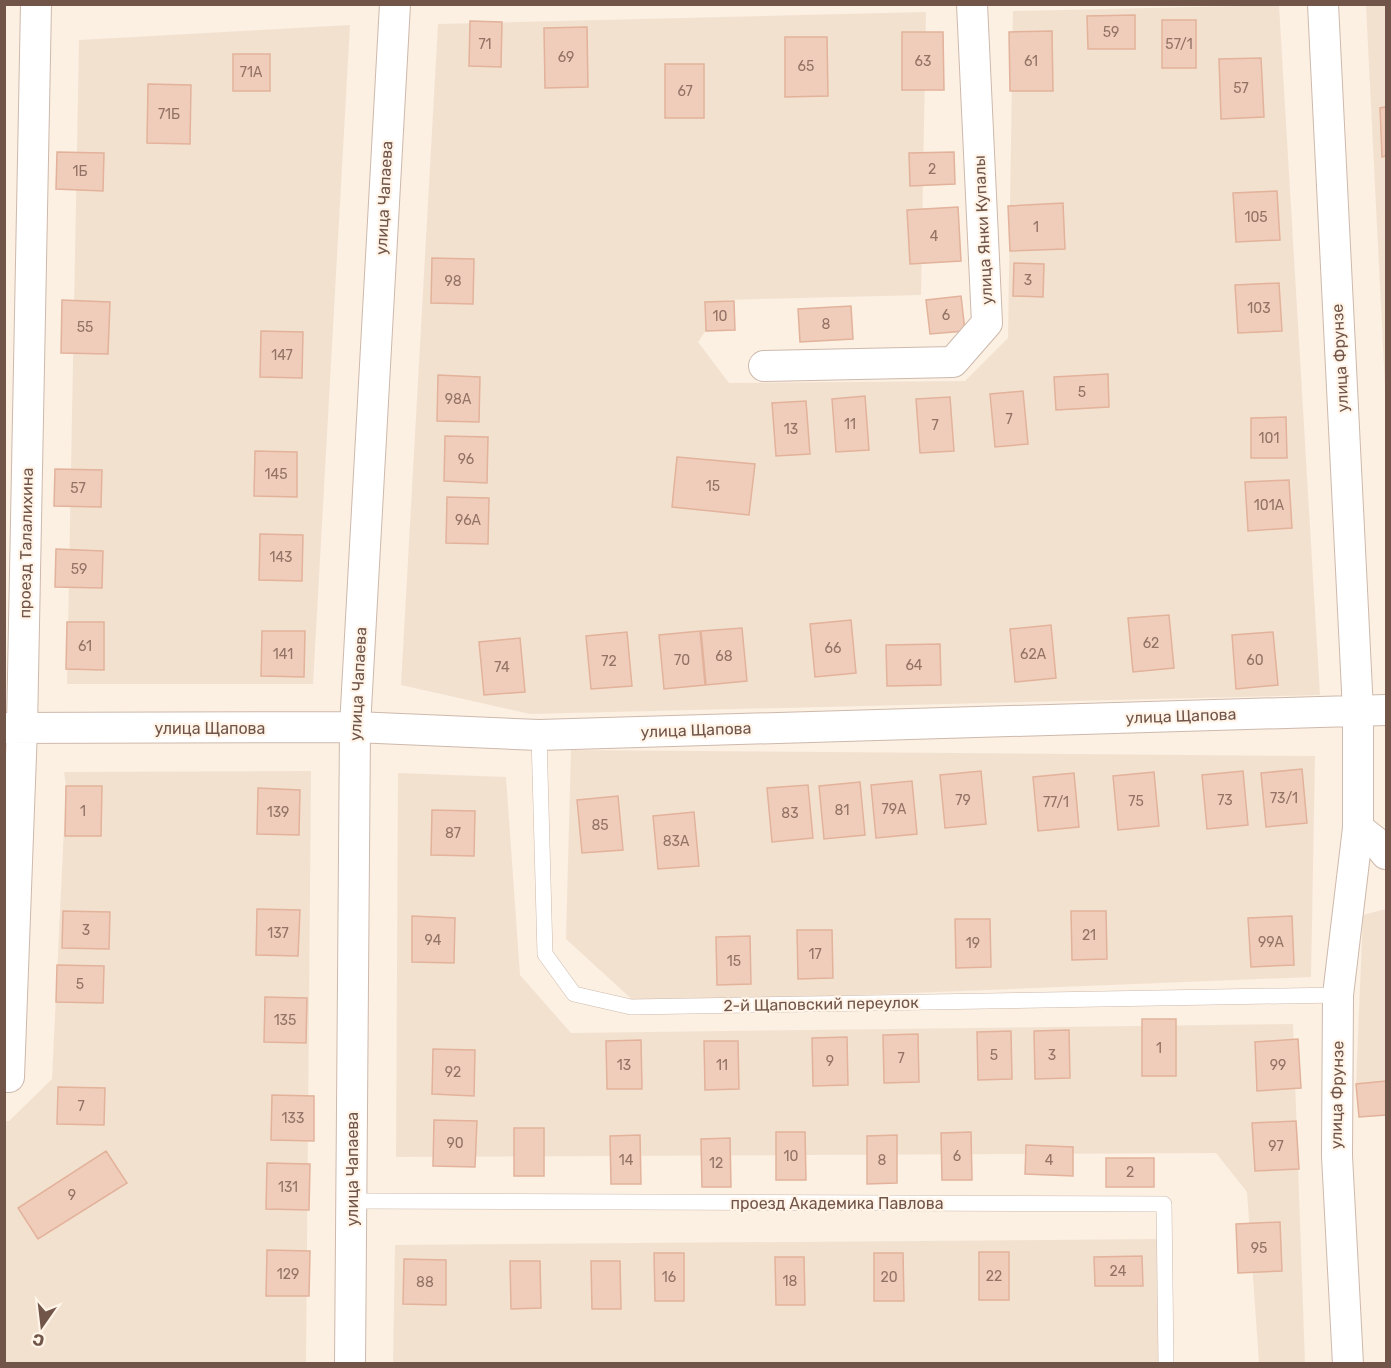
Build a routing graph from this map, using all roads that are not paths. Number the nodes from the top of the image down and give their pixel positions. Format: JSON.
{"nodes":[{"id":1,"x":36,"y":4,"type":"edge"},
{"id":2,"x":395,"y":4,"type":"edge"},
{"id":3,"x":972,"y":4,"type":"edge"},
{"id":4,"x":1323,"y":4,"type":"edge"},
{"id":5,"x":764,"y":366,"type":"dead end"},
{"id":6,"x":1372,"y":710,"type":"edge"},
{"id":7,"x":355,"y":727,"type":"junction"},
{"id":8,"x":13,"y":728,"type":"edge"},
{"id":9,"x":538,"y":735,"type":"junction"},
{"id":10,"x":1358,"y":828,"type":"junction"},
{"id":11,"x":1386,"y":854,"type":"edge"},
{"id":12,"x":1338,"y":995,"type":"junction"},
{"id":13,"x":4,"y":1077,"type":"edge"},
{"id":14,"x":352,"y":1201,"type":"junction"},
{"id":15,"x":350,"y":1364,"type":"edge"},
{"id":16,"x":1166,"y":1364,"type":"edge"},
{"id":17,"x":1348,"y":1364,"type":"edge"}],
"edges":[{"from":1,"to":8,"type":"street","name":"проезд Талалихина"},
{"from":2,"to":7,"type":"street","name":"улица Чапаева"},
{"from":3,"to":5,"type":"street","name":"улица Янки Купалы"},
{"from":4,"to":6,"type":"street","name":"улица Фрунзе"},
{"from":6,"to":9,"type":"street","name":"улица Щапова"},
{"from":6,"to":10,"type":"street","name":"улица Фрунзе"},
{"from":7,"to":8,"type":"street","name":"улица Щапова"},
{"from":7,"to":9,"type":"street","name":"улица Щапова"},
{"from":7,"to":14,"type":"street","name":"улица Чапаева"},
{"from":8,"to":13,"type":"street","name":"проезд Талалихина"},
{"from":9,"to":12,"type":"lane","name":"2-й Щаповский переулок"},
{"from":10,"to":11,"type":"street"},
{"from":10,"to":12,"type":"street","name":"улица Фрунзе"},
{"from":12,"to":17,"type":"street","name":"улица Фрунзе"},
{"from":14,"to":15,"type":"street","name":"улица Чапаева"},
{"from":14,"to":16,"type":"lane","name":"проезд Академика Павлова"}]}
